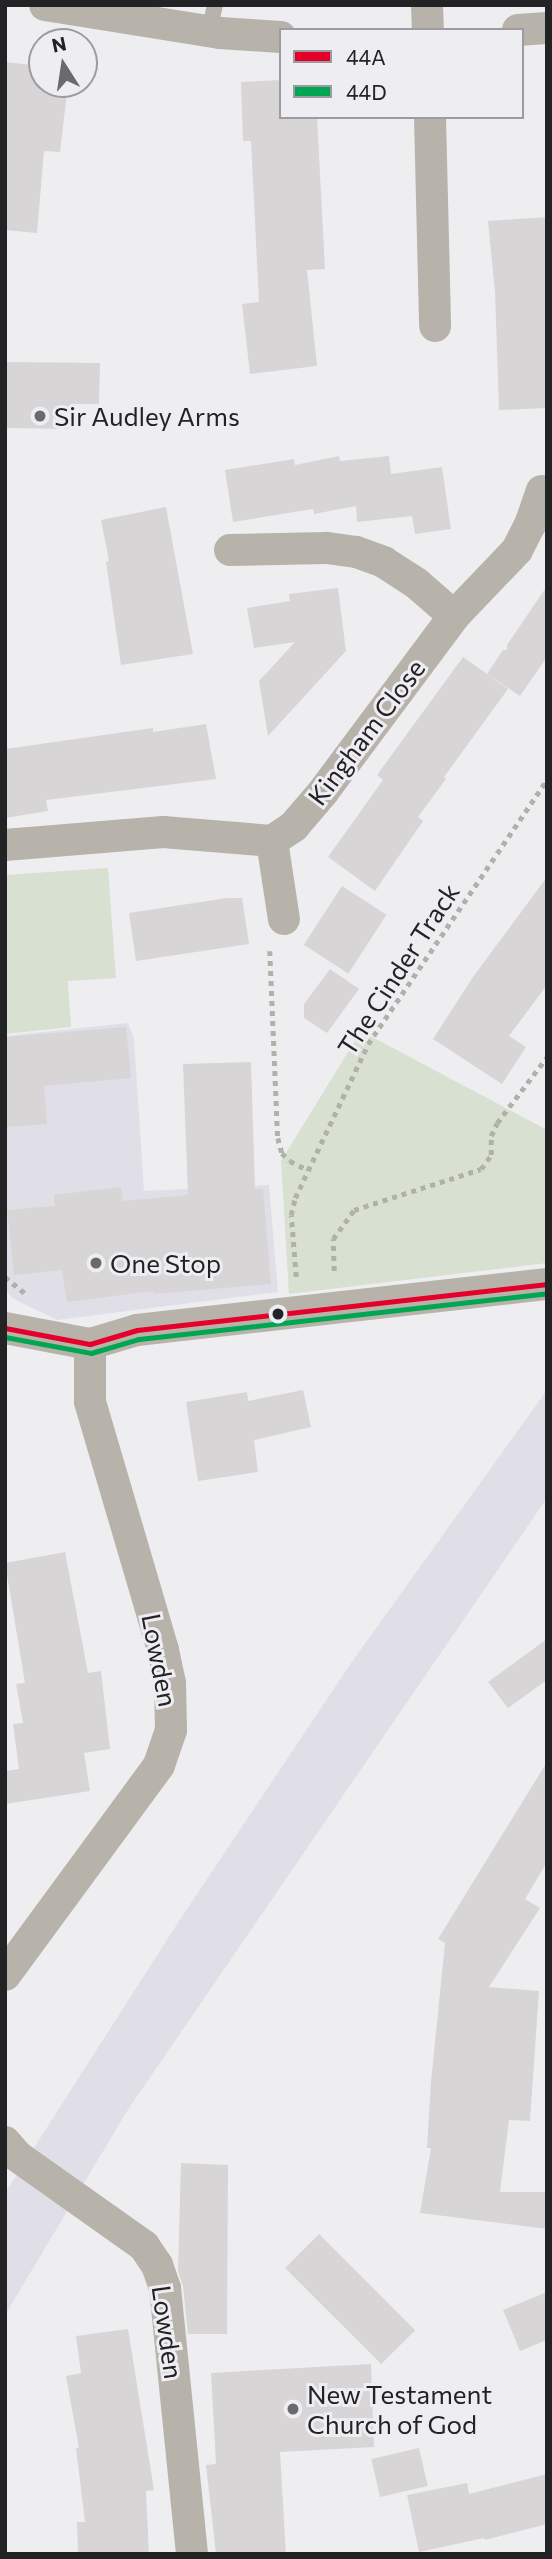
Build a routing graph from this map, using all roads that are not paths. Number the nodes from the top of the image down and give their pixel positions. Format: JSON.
{"nodes":[{"id":1,"x":45,"y":5,"type":"edge"},
{"id":2,"x":427,"y":5,"type":"edge"},
{"id":3,"x":212,"y":18,"type":"edge"},
{"id":4,"x":428,"y":28,"type":"edge"},
{"id":5,"x":547,"y":28,"type":"edge"},
{"id":6,"x":524,"y":30,"type":"edge"},
{"id":7,"x":279,"y":36,"type":"edge"},
{"id":8,"x":430,"y":119,"type":"edge"},
{"id":9,"x":435,"y":326,"type":"dead end"},
{"id":10,"x":542,"y":491,"type":"dead end"},
{"id":11,"x":230,"y":550,"type":"dead end"},
{"id":12,"x":454,"y":616,"type":"junction"},
{"id":13,"x":272,"y":841,"type":"junction"},
{"id":14,"x":5,"y":845,"type":"edge"},
{"id":15,"x":284,"y":919,"type":"road end"},
{"id":16,"x":547,"y":1284,"type":"edge"},
{"id":17,"x":5,"y":1328,"type":"edge"},
{"id":18,"x":90,"y":1344,"type":"junction"},
{"id":19,"x":5,"y":1975,"type":"edge"},
{"id":20,"x":5,"y":2142,"type":"edge"},
{"id":21,"x":192,"y":2554,"type":"edge"}],
"edges":[{"from":1,"to":3,"type":"street"},
{"from":2,"to":4,"type":"street"},
{"from":3,"to":7,"type":"street"},
{"from":5,"to":6,"type":"street"},
{"from":8,"to":9,"type":"street"},
{"from":10,"to":12,"type":"street","name":"Kingham Close"},
{"from":11,"to":12,"type":"street"},
{"from":12,"to":13,"type":"street","name":"Kingham Close"},
{"from":13,"to":14,"type":"street"},
{"from":13,"to":15,"type":"street"},
{"from":16,"to":18,"type":"street"},
{"from":17,"to":18,"type":"street"},
{"from":18,"to":19,"type":"street","name":"Lowden"},
{"from":20,"to":21,"type":"street","name":"Lowden"}]}
